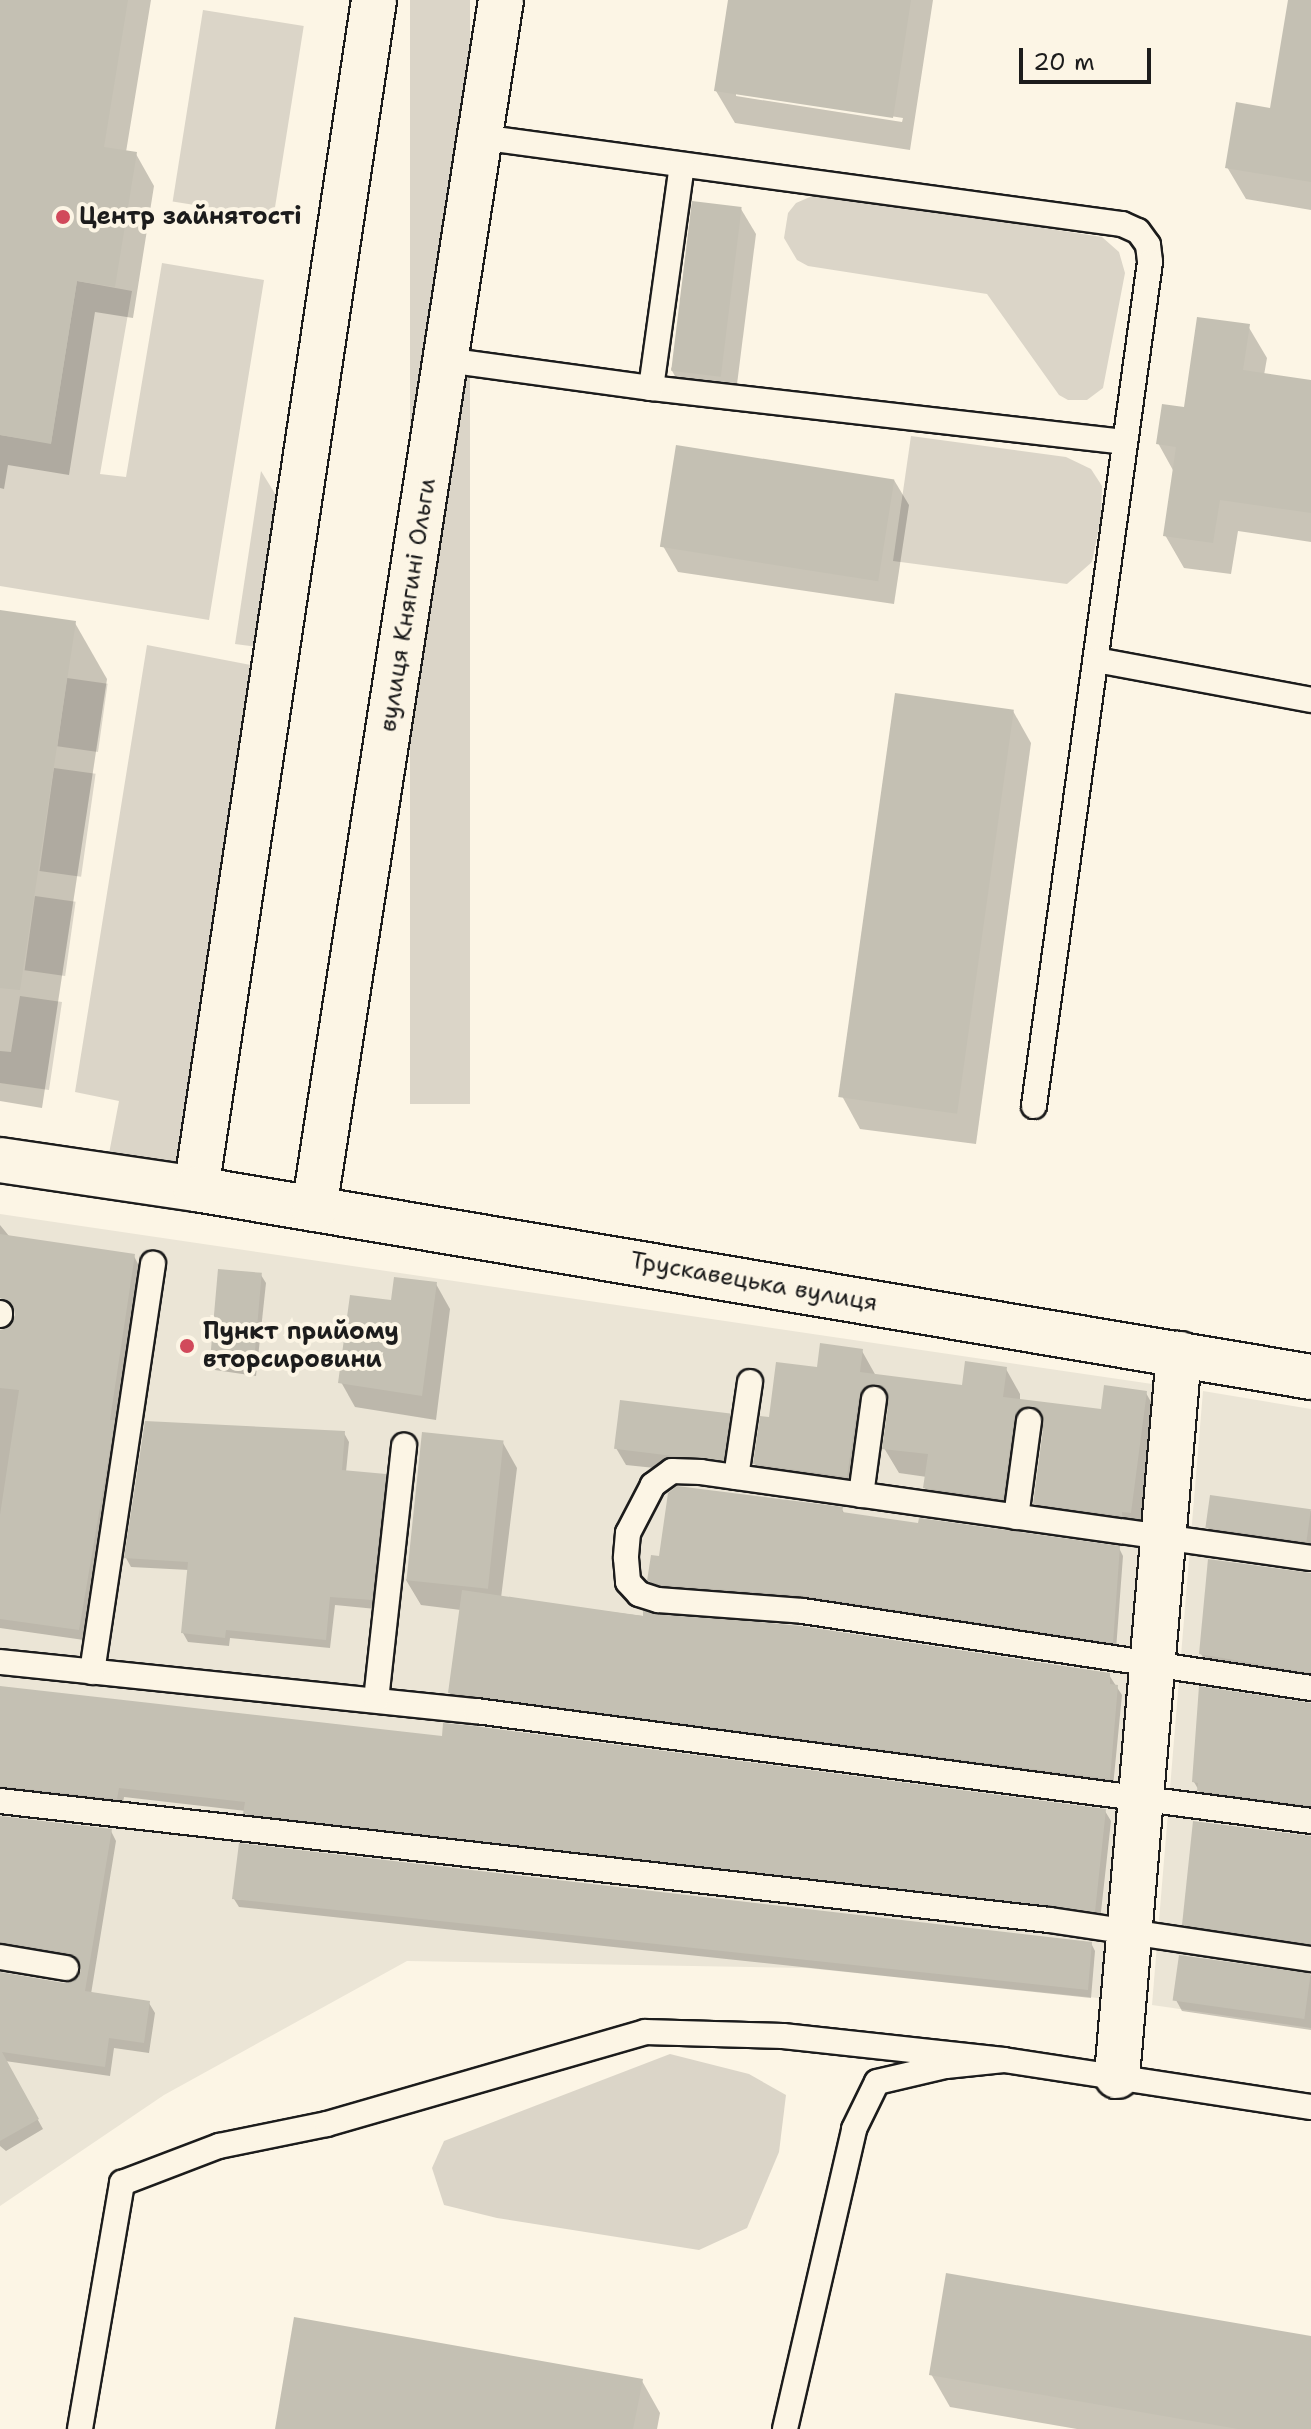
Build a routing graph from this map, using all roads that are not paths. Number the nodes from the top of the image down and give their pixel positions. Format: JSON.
{"nodes":[{"id":1,"x":374,"y":0,"type":"edge"},
{"id":2,"x":501,"y":0,"type":"edge"},
{"id":3,"x":480,"y":137,"type":"junction"},
{"id":4,"x":682,"y":165,"type":"junction"},
{"id":5,"x":446,"y":360,"type":"junction"},
{"id":6,"x":651,"y":388,"type":"junction"},
{"id":7,"x":1125,"y":442,"type":"junction"},
{"id":8,"x":1096,"y":660,"type":"junction"},
{"id":9,"x":1311,"y":700,"type":"edge"},
{"id":10,"x":1034,"y":1106,"type":"dead end"},
{"id":11,"x":0,"y":1160,"type":"edge"},
{"id":12,"x":196,"y":1189,"type":"junction"},
{"id":13,"x":314,"y":1209,"type":"junction"},
{"id":14,"x":153,"y":1264,"type":"dead end"},
{"id":15,"x":1179,"y":1354,"type":"junction"},
{"id":16,"x":1311,"y":1377,"type":"edge"},
{"id":17,"x":750,"y":1382,"type":"dead end"},
{"id":18,"x":874,"y":1399,"type":"dead end"},
{"id":19,"x":1029,"y":1421,"type":"dead end"},
{"id":20,"x":404,"y":1446,"type":"dead end"},
{"id":21,"x":736,"y":1477,"type":"junction"},
{"id":22,"x":861,"y":1495,"type":"junction"},
{"id":23,"x":1016,"y":1517,"type":"junction"},
{"id":24,"x":1163,"y":1538,"type":"junction"},
{"id":25,"x":1311,"y":1558,"type":"edge"},
{"id":26,"x":0,"y":1662,"type":"edge"},
{"id":27,"x":1152,"y":1664,"type":"junction"},
{"id":28,"x":92,"y":1672,"type":"junction"},
{"id":29,"x":1311,"y":1688,"type":"edge"},
{"id":30,"x":376,"y":1700,"type":"junction"},
{"id":31,"x":1140,"y":1798,"type":"junction"},
{"id":32,"x":0,"y":1801,"type":"edge"},
{"id":33,"x":1311,"y":1821,"type":"edge"},
{"id":34,"x":1129,"y":1932,"type":"junction"},
{"id":35,"x":0,"y":1957,"type":"edge"},
{"id":36,"x":1311,"y":1959,"type":"edge"},
{"id":37,"x":66,"y":1968,"type":"dead end"},
{"id":38,"x":1004,"y":2060,"type":"junction"},
{"id":39,"x":1117,"y":2076,"type":"junction"},
{"id":40,"x":1311,"y":2107,"type":"edge"},
{"id":41,"x":80,"y":2429,"type":"edge"},
{"id":42,"x":785,"y":2429,"type":"edge"}],
"edges":[{"from":1,"to":12,"type":"street"},
{"from":2,"to":3,"type":"street","name":"вулиця Княгині Ольги"},
{"from":3,"to":4,"type":"lane"},
{"from":3,"to":5,"type":"street","name":"вулиця Княгині Ольги"},
{"from":4,"to":6,"type":"lane"},
{"from":4,"to":7,"type":"lane"},
{"from":5,"to":6,"type":"lane"},
{"from":5,"to":13,"type":"street","name":"вулиця Княгині Ольги"},
{"from":6,"to":7,"type":"lane"},
{"from":7,"to":8,"type":"lane"},
{"from":8,"to":9,"type":"lane"},
{"from":8,"to":10,"type":"lane"},
{"from":11,"to":12,"type":"street","name":"Трускавецька вулиця"},
{"from":12,"to":13,"type":"street","name":"Трускавецька вулиця"},
{"from":13,"to":15,"type":"street","name":"Трускавецька вулиця"},
{"from":14,"to":28,"type":"lane"},
{"from":15,"to":16,"type":"street","name":"Трускавецька вулиця"},
{"from":15,"to":24,"type":"street"},
{"from":17,"to":21,"type":"lane"},
{"from":18,"to":22,"type":"lane"},
{"from":19,"to":23,"type":"lane"},
{"from":20,"to":30,"type":"lane"},
{"from":21,"to":22,"type":"lane"},
{"from":21,"to":27,"type":"lane"},
{"from":22,"to":23,"type":"lane"},
{"from":23,"to":24,"type":"lane"},
{"from":24,"to":25,"type":"lane"},
{"from":24,"to":27,"type":"street"},
{"from":26,"to":28,"type":"lane"},
{"from":27,"to":29,"type":"lane"},
{"from":27,"to":31,"type":"street"},
{"from":28,"to":30,"type":"lane"},
{"from":30,"to":31,"type":"lane"},
{"from":31,"to":33,"type":"lane"},
{"from":31,"to":34,"type":"street"},
{"from":32,"to":34,"type":"lane"},
{"from":34,"to":36,"type":"lane"},
{"from":34,"to":39,"type":"street"},
{"from":35,"to":37,"type":"lane"},
{"from":38,"to":39,"type":"lane"},
{"from":38,"to":41,"type":"lane"},
{"from":38,"to":42,"type":"lane"},
{"from":39,"to":40,"type":"lane"}]}
